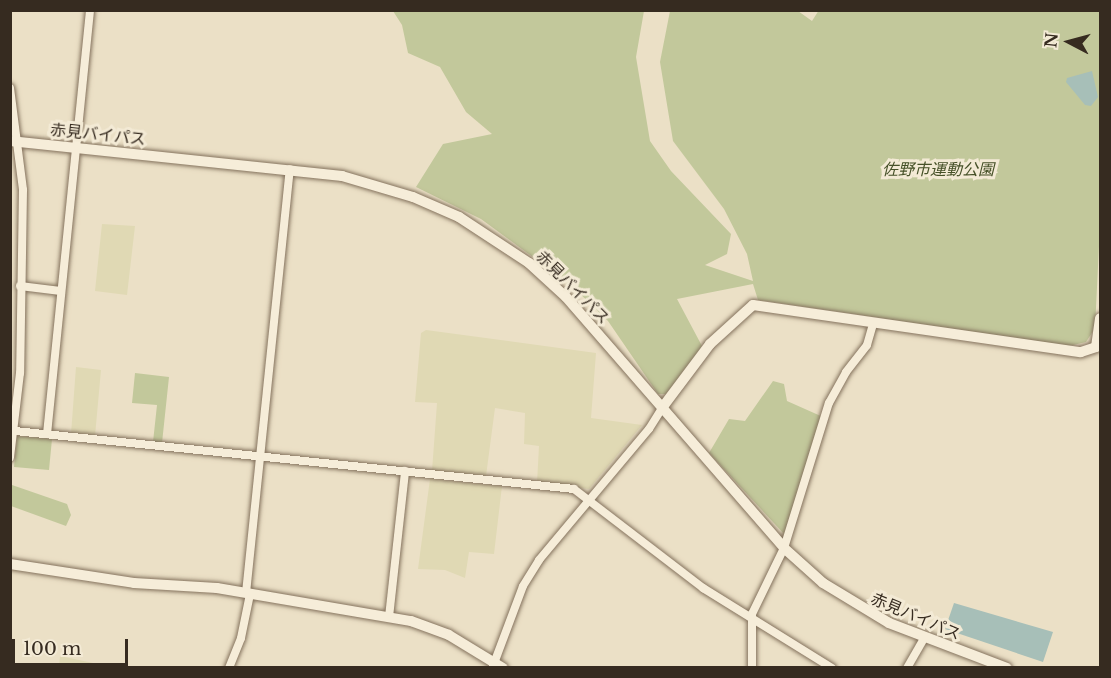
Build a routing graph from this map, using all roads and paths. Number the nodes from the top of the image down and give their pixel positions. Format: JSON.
{"nodes":[{"id":1,"x":90,"y":10,"type":"edge"},
{"id":2,"x":10,"y":88,"type":"edge"},
{"id":3,"x":14,"y":141,"type":"edge"},
{"id":4,"x":77,"y":147,"type":"junction"},
{"id":5,"x":290,"y":169,"type":"junction"},
{"id":6,"x":20,"y":286,"type":"junction"},
{"id":7,"x":61,"y":291,"type":"junction"},
{"id":8,"x":1101,"y":318,"type":"edge"},
{"id":9,"x":873,"y":324,"type":"junction"},
{"id":10,"x":662,"y":408,"type":"junction"},
{"id":11,"x":15,"y":431,"type":"junction"},
{"id":12,"x":47,"y":434,"type":"junction"},
{"id":13,"x":260,"y":456,"type":"junction"},
{"id":14,"x":10,"y":457,"type":"edge"},
{"id":15,"x":405,"y":471,"type":"junction"},
{"id":16,"x":588,"y":499,"type":"junction"},
{"id":17,"x":784,"y":548,"type":"junction"},
{"id":18,"x":10,"y":564,"type":"edge"},
{"id":19,"x":248,"y":593,"type":"junction"},
{"id":20,"x":389,"y":617,"type":"junction"},
{"id":21,"x":753,"y":620,"type":"junction"},
{"id":22,"x":924,"y":639,"type":"junction"},
{"id":23,"x":497,"y":666,"type":"edge"},
{"id":24,"x":229,"y":668,"type":"edge"},
{"id":25,"x":752,"y":668,"type":"edge"},
{"id":26,"x":832,"y":668,"type":"edge"},
{"id":27,"x":907,"y":668,"type":"edge"},
{"id":28,"x":1007,"y":668,"type":"edge"}],
"edges":[{"from":1,"to":4,"type":"street"},
{"from":2,"to":3,"type":"street"},
{"from":3,"to":4,"type":"main road","name":"赤見バイパス"},
{"from":3,"to":6,"type":"street"},
{"from":4,"to":5,"type":"main road","name":"赤見バイパス"},
{"from":4,"to":7,"type":"street"},
{"from":5,"to":10,"type":"main road","name":"赤見バイパス"},
{"from":5,"to":13,"type":"street"},
{"from":6,"to":7,"type":"street"},
{"from":6,"to":11,"type":"street"},
{"from":7,"to":12,"type":"street"},
{"from":8,"to":9,"type":"main road"},
{"from":9,"to":10,"type":"main road"},
{"from":9,"to":17,"type":"street"},
{"from":10,"to":16,"type":"street"},
{"from":10,"to":17,"type":"main road","name":"赤見バイパス"},
{"from":11,"to":12,"type":"street"},
{"from":11,"to":14,"type":"street"},
{"from":12,"to":13,"type":"street"},
{"from":13,"to":15,"type":"street"},
{"from":13,"to":19,"type":"street"},
{"from":15,"to":16,"type":"street"},
{"from":15,"to":20,"type":"street"},
{"from":16,"to":21,"type":"street"},
{"from":16,"to":23,"type":"street"},
{"from":17,"to":21,"type":"street"},
{"from":17,"to":22,"type":"main road","name":"赤見バイパス"},
{"from":18,"to":19,"type":"main road"},
{"from":19,"to":20,"type":"main road"},
{"from":19,"to":24,"type":"street"},
{"from":20,"to":23,"type":"main road"},
{"from":21,"to":25,"type":"street"},
{"from":21,"to":26,"type":"street"},
{"from":22,"to":27,"type":"street"},
{"from":22,"to":28,"type":"main road","name":"赤見バイパス"}]}
